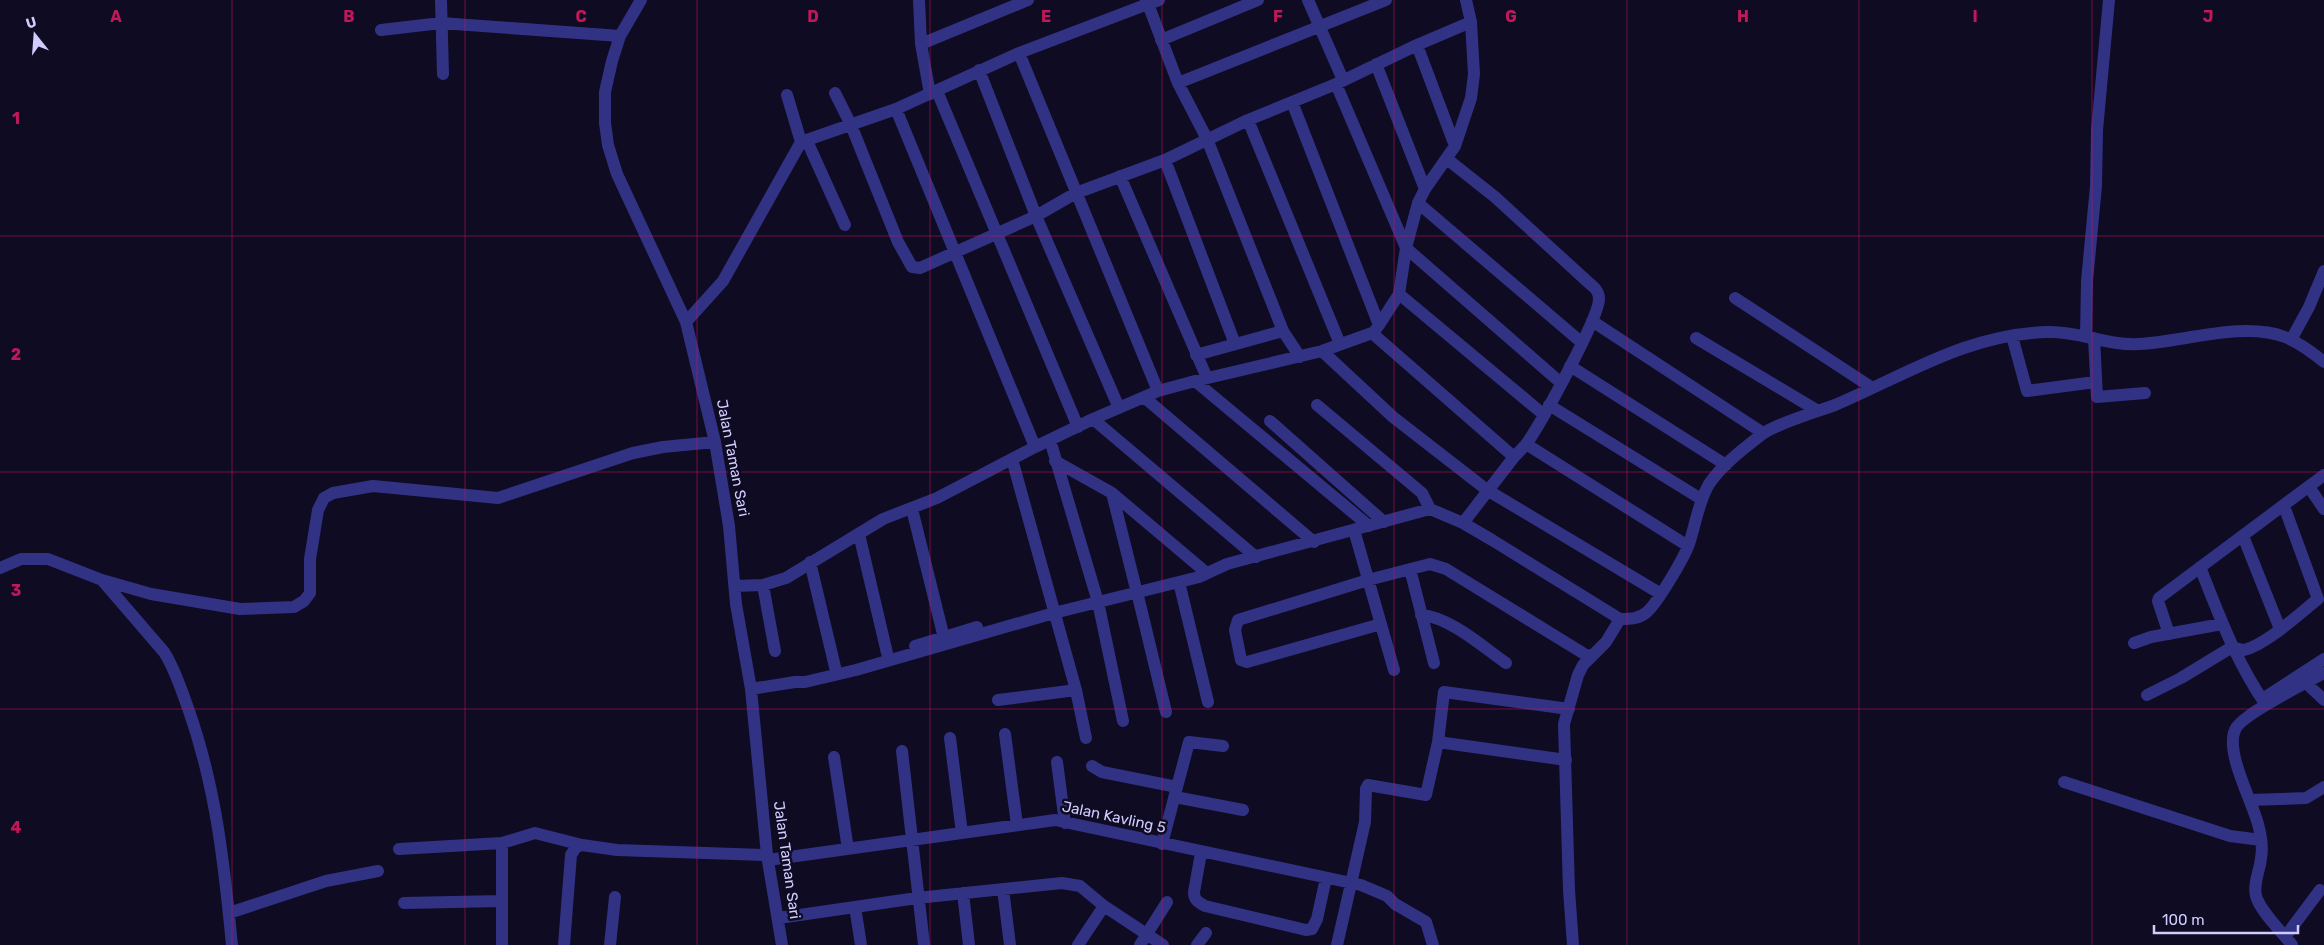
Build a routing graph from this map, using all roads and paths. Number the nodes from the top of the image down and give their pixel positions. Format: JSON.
{"nodes":[{"id":1,"x":440,"y":0,"type":"edge"},
{"id":2,"x":640,"y":0,"type":"edge"},
{"id":3,"x":919,"y":0,"type":"edge"},
{"id":4,"x":1028,"y":0,"type":"edge"},
{"id":5,"x":1258,"y":0,"type":"edge"},
{"id":6,"x":1308,"y":0,"type":"edge"},
{"id":7,"x":1386,"y":0,"type":"edge"},
{"id":8,"x":1466,"y":0,"type":"edge"},
{"id":9,"x":2109,"y":0,"type":"edge"},
{"id":10,"x":1151,"y":2,"type":"edge"},
{"id":11,"x":1471,"y":22,"type":"junction"},
{"id":12,"x":441,"y":23,"type":"junction"},
{"id":13,"x":1319,"y":27,"type":"junction"},
{"id":14,"x":381,"y":30,"type":"dead end"},
{"id":15,"x":620,"y":36,"type":"junction"},
{"id":16,"x":1161,"y":40,"type":"junction"},
{"id":17,"x":921,"y":44,"type":"junction"},
{"id":18,"x":1417,"y":44,"type":"junction"},
{"id":19,"x":1019,"y":53,"type":"junction"},
{"id":20,"x":1376,"y":64,"type":"junction"},
{"id":21,"x":980,"y":70,"type":"junction"},
{"id":22,"x":444,"y":74,"type":"dead end"},
{"id":23,"x":1339,"y":82,"type":"junction"},
{"id":24,"x":1178,"y":83,"type":"junction"},
{"id":25,"x":933,"y":92,"type":"junction"},
{"id":26,"x":835,"y":93,"type":"dead end"},
{"id":27,"x":787,"y":95,"type":"dead end"},
{"id":28,"x":1292,"y":102,"type":"junction"},
{"id":29,"x":896,"y":109,"type":"junction"},
{"id":30,"x":1248,"y":120,"type":"junction"},
{"id":31,"x":851,"y":126,"type":"junction"},
{"id":32,"x":1207,"y":139,"type":"junction"},
{"id":33,"x":804,"y":142,"type":"junction"},
{"id":34,"x":1456,"y":146,"type":"junction"},
{"id":35,"x":1447,"y":159,"type":"junction"},
{"id":36,"x":1165,"y":160,"type":"junction"},
{"id":37,"x":1120,"y":176,"type":"junction"},
{"id":38,"x":1425,"y":189,"type":"junction"},
{"id":39,"x":1076,"y":193,"type":"junction"},
{"id":40,"x":1418,"y":203,"type":"junction"},
{"id":41,"x":1036,"y":216,"type":"junction"},
{"id":42,"x":845,"y":225,"type":"dead end"},
{"id":43,"x":996,"y":234,"type":"junction"},
{"id":44,"x":1406,"y":248,"type":"junction"},
{"id":45,"x":954,"y":253,"type":"junction"},
{"id":46,"x":2324,"y":270,"type":"edge"},
{"id":47,"x":1399,"y":294,"type":"junction"},
{"id":48,"x":1735,"y":298,"type":"dead end"},
{"id":49,"x":1592,"y":321,"type":"junction"},
{"id":50,"x":686,"y":322,"type":"junction"},
{"id":51,"x":1376,"y":329,"type":"junction"},
{"id":52,"x":1283,"y":331,"type":"junction"},
{"id":53,"x":2012,"y":336,"type":"junction"},
{"id":54,"x":2090,"y":337,"type":"junction"},
{"id":55,"x":1696,"y":338,"type":"dead end"},
{"id":56,"x":2291,"y":340,"type":"junction"},
{"id":57,"x":1581,"y":342,"type":"junction"},
{"id":58,"x":1234,"y":344,"type":"junction"},
{"id":59,"x":1340,"y":344,"type":"junction"},
{"id":60,"x":1322,"y":351,"type":"junction"},
{"id":61,"x":1196,"y":355,"type":"junction"},
{"id":62,"x":1300,"y":357,"type":"junction"},
{"id":63,"x":2324,"y":362,"type":"edge"},
{"id":64,"x":1570,"y":366,"type":"junction"},
{"id":65,"x":1201,"y":380,"type":"junction"},
{"id":66,"x":2095,"y":382,"type":"junction"},
{"id":67,"x":1561,"y":383,"type":"junction"},
{"id":68,"x":1870,"y":388,"type":"junction"},
{"id":69,"x":1158,"y":391,"type":"junction"},
{"id":70,"x":2145,"y":393,"type":"dead end"},
{"id":71,"x":1145,"y":398,"type":"junction"},
{"id":72,"x":1317,"y":405,"type":"dead end"},
{"id":73,"x":1119,"y":408,"type":"junction"},
{"id":74,"x":1546,"y":410,"type":"junction"},
{"id":75,"x":1818,"y":411,"type":"junction"},
{"id":76,"x":1093,"y":420,"type":"junction"},
{"id":77,"x":1270,"y":421,"type":"dead end"},
{"id":78,"x":1078,"y":427,"type":"junction"},
{"id":79,"x":1763,"y":434,"type":"junction"},
{"id":80,"x":1050,"y":440,"type":"junction"},
{"id":81,"x":716,"y":442,"type":"junction"},
{"id":82,"x":1526,"y":444,"type":"junction"},
{"id":83,"x":1035,"y":447,"type":"junction"},
{"id":84,"x":1514,"y":457,"type":"junction"},
{"id":85,"x":1012,"y":460,"type":"junction"},
{"id":86,"x":1055,"y":461,"type":"junction"},
{"id":87,"x":1726,"y":465,"type":"junction"},
{"id":88,"x":2324,"y":475,"type":"edge"},
{"id":89,"x":2308,"y":487,"type":"junction"},
{"id":90,"x":1487,"y":490,"type":"junction"},
{"id":91,"x":1112,"y":493,"type":"junction"},
{"id":92,"x":1701,"y":499,"type":"junction"},
{"id":93,"x":2284,"y":506,"type":"junction"},
{"id":94,"x":1430,"y":508,"type":"junction"},
{"id":95,"x":912,"y":509,"type":"junction"},
{"id":96,"x":2324,"y":509,"type":"edge"},
{"id":97,"x":1384,"y":522,"type":"junction"},
{"id":98,"x":1463,"y":523,"type":"junction"},
{"id":99,"x":1369,"y":526,"type":"junction"},
{"id":100,"x":1354,"y":530,"type":"junction"},
{"id":101,"x":859,"y":534,"type":"junction"},
{"id":102,"x":2243,"y":536,"type":"junction"},
{"id":103,"x":1314,"y":542,"type":"junction"},
{"id":104,"x":1688,"y":546,"type":"junction"},
{"id":105,"x":1256,"y":557,"type":"junction"},
{"id":106,"x":810,"y":562,"type":"junction"},
{"id":107,"x":2200,"y":567,"type":"junction"},
{"id":108,"x":0,"y":568,"type":"edge"},
{"id":109,"x":1410,"y":569,"type":"junction"},
{"id":110,"x":1207,"y":571,"type":"junction"},
{"id":111,"x":102,"y":580,"type":"junction"},
{"id":112,"x":1368,"y":580,"type":"junction"},
{"id":113,"x":1179,"y":582,"type":"junction"},
{"id":114,"x":763,"y":585,"type":"junction"},
{"id":115,"x":735,"y":586,"type":"junction"},
{"id":116,"x":1136,"y":589,"type":"junction"},
{"id":117,"x":1661,"y":594,"type":"junction"},
{"id":118,"x":1097,"y":599,"type":"junction"},
{"id":119,"x":2322,"y":600,"type":"edge"},
{"id":120,"x":1054,"y":610,"type":"junction"},
{"id":121,"x":1422,"y":614,"type":"junction"},
{"id":122,"x":1620,"y":619,"type":"junction"},
{"id":123,"x":1381,"y":624,"type":"junction"},
{"id":124,"x":2222,"y":624,"type":"junction"},
{"id":125,"x":2280,"y":629,"type":"junction"},
{"id":126,"x":2169,"y":634,"type":"junction"},
{"id":127,"x":945,"y":640,"type":"junction"},
{"id":128,"x":2134,"y":643,"type":"dead end"},
{"id":129,"x":2232,"y":648,"type":"junction"},
{"id":130,"x":914,"y":650,"type":"junction"},
{"id":131,"x":775,"y":651,"type":"dead end"},
{"id":132,"x":887,"y":653,"type":"junction"},
{"id":133,"x":1592,"y":656,"type":"junction"},
{"id":134,"x":2324,"y":659,"type":"edge"},
{"id":135,"x":1434,"y":663,"type":"dead end"},
{"id":136,"x":1506,"y":663,"type":"dead end"},
{"id":137,"x":855,"y":666,"type":"junction"},
{"id":138,"x":835,"y":667,"type":"junction"},
{"id":139,"x":1394,"y":670,"type":"dead end"},
{"id":140,"x":2324,"y":673,"type":"edge"},
{"id":141,"x":795,"y":682,"type":"junction"},
{"id":142,"x":2306,"y":683,"type":"junction"},
{"id":143,"x":751,"y":689,"type":"junction"},
{"id":144,"x":1076,"y":690,"type":"junction"},
{"id":145,"x":2147,"y":695,"type":"dead end"},
{"id":146,"x":998,"y":700,"type":"dead end"},
{"id":147,"x":2324,"y":700,"type":"edge"},
{"id":148,"x":1208,"y":702,"type":"dead end"},
{"id":149,"x":2264,"y":702,"type":"junction"},
{"id":150,"x":1568,"y":708,"type":"junction"},
{"id":151,"x":1166,"y":712,"type":"dead end"},
{"id":152,"x":1123,"y":722,"type":"dead end"},
{"id":153,"x":1005,"y":734,"type":"dead end"},
{"id":154,"x":950,"y":738,"type":"dead end"},
{"id":155,"x":1086,"y":738,"type":"dead end"},
{"id":156,"x":1438,"y":742,"type":"junction"},
{"id":157,"x":1224,"y":746,"type":"dead end"},
{"id":158,"x":902,"y":751,"type":"dead end"},
{"id":159,"x":834,"y":757,"type":"dead end"},
{"id":160,"x":1566,"y":760,"type":"junction"},
{"id":161,"x":1057,"y":762,"type":"dead end"},
{"id":162,"x":1092,"y":766,"type":"dead end"},
{"id":163,"x":2064,"y":782,"type":"dead end"},
{"id":164,"x":2324,"y":787,"type":"edge"},
{"id":165,"x":1176,"y":792,"type":"junction"},
{"id":166,"x":2250,"y":800,"type":"junction"},
{"id":167,"x":1243,"y":810,"type":"dead end"},
{"id":168,"x":1065,"y":822,"type":"junction"},
{"id":169,"x":1017,"y":825,"type":"junction"},
{"id":170,"x":962,"y":833,"type":"junction"},
{"id":171,"x":910,"y":840,"type":"junction"},
{"id":172,"x":2261,"y":840,"type":"junction"},
{"id":173,"x":502,"y":843,"type":"junction"},
{"id":174,"x":1162,"y":844,"type":"junction"},
{"id":175,"x":582,"y":845,"type":"junction"},
{"id":176,"x":398,"y":849,"type":"dead end"},
{"id":177,"x":848,"y":849,"type":"junction"},
{"id":178,"x":1201,"y":852,"type":"junction"},
{"id":179,"x":767,"y":858,"type":"junction"},
{"id":180,"x":378,"y":871,"type":"dead end"},
{"id":181,"x":1326,"y":878,"type":"junction"},
{"id":182,"x":1357,"y":884,"type":"junction"},
{"id":183,"x":1003,"y":889,"type":"junction"},
{"id":184,"x":2320,"y":890,"type":"dead end"},
{"id":185,"x":963,"y":893,"type":"junction"},
{"id":186,"x":615,"y":897,"type":"dead end"},
{"id":187,"x":917,"y":898,"type":"junction"},
{"id":188,"x":502,"y":901,"type":"junction"},
{"id":189,"x":1167,"y":902,"type":"dead end"},
{"id":190,"x":404,"y":903,"type":"dead end"},
{"id":191,"x":1104,"y":906,"type":"junction"},
{"id":192,"x":855,"y":907,"type":"junction"},
{"id":193,"x":229,"y":913,"type":"junction"},
{"id":194,"x":779,"y":918,"type":"junction"},
{"id":195,"x":1206,"y":933,"type":"dead end"},
{"id":196,"x":1143,"y":940,"type":"edge"},
{"id":197,"x":2288,"y":941,"type":"edge"},
{"id":198,"x":232,"y":945,"type":"edge"},
{"id":199,"x":502,"y":945,"type":"edge"},
{"id":200,"x":564,"y":945,"type":"edge"},
{"id":201,"x":610,"y":945,"type":"edge"},
{"id":202,"x":782,"y":945,"type":"edge"},
{"id":203,"x":861,"y":945,"type":"edge"},
{"id":204,"x":924,"y":945,"type":"edge"},
{"id":205,"x":969,"y":945,"type":"edge"},
{"id":206,"x":1010,"y":945,"type":"edge"},
{"id":207,"x":1078,"y":945,"type":"edge"},
{"id":208,"x":1163,"y":945,"type":"edge"},
{"id":209,"x":1197,"y":945,"type":"edge"},
{"id":210,"x":1337,"y":945,"type":"edge"},
{"id":211,"x":1433,"y":945,"type":"edge"},
{"id":212,"x":1573,"y":945,"type":"edge"}],
"edges":[{"from":1,"to":12,"type":"street"},
{"from":2,"to":15,"type":"street","name":"Jalan Taman Sari"},
{"from":3,"to":17,"type":"street"},
{"from":4,"to":17,"type":"street"},
{"from":5,"to":16,"type":"street"},
{"from":6,"to":13,"type":"street"},
{"from":7,"to":13,"type":"street"},
{"from":8,"to":11,"type":"street"},
{"from":9,"to":54,"type":"street"},
{"from":10,"to":16,"type":"street"},
{"from":10,"to":19,"type":"street"},
{"from":11,"to":18,"type":"street"},
{"from":11,"to":34,"type":"street"},
{"from":12,"to":14,"type":"street"},
{"from":12,"to":15,"type":"street"},
{"from":12,"to":22,"type":"street"},
{"from":13,"to":23,"type":"street"},
{"from":13,"to":24,"type":"street"},
{"from":15,"to":50,"type":"street","name":"Jalan Taman Sari"},
{"from":16,"to":24,"type":"street"},
{"from":17,"to":25,"type":"street"},
{"from":18,"to":20,"type":"street"},
{"from":18,"to":34,"type":"street"},
{"from":19,"to":21,"type":"street"},
{"from":19,"to":39,"type":"street"},
{"from":20,"to":23,"type":"street"},
{"from":20,"to":38,"type":"street"},
{"from":21,"to":25,"type":"street"},
{"from":21,"to":41,"type":"street"},
{"from":23,"to":28,"type":"street"},
{"from":23,"to":44,"type":"street"},
{"from":24,"to":32,"type":"street"},
{"from":25,"to":29,"type":"street"},
{"from":25,"to":43,"type":"street"},
{"from":26,"to":31,"type":"street"},
{"from":27,"to":33,"type":"street"},
{"from":28,"to":30,"type":"street"},
{"from":28,"to":51,"type":"street"},
{"from":29,"to":31,"type":"street"},
{"from":29,"to":45,"type":"street"},
{"from":30,"to":32,"type":"street"},
{"from":30,"to":59,"type":"street"},
{"from":31,"to":33,"type":"street"},
{"from":31,"to":45,"type":"street"},
{"from":32,"to":36,"type":"street"},
{"from":32,"to":52,"type":"street"},
{"from":33,"to":42,"type":"street"},
{"from":33,"to":50,"type":"street"},
{"from":34,"to":35,"type":"street"},
{"from":35,"to":38,"type":"street"},
{"from":35,"to":49,"type":"street"},
{"from":36,"to":37,"type":"street"},
{"from":36,"to":58,"type":"street"},
{"from":37,"to":39,"type":"street"},
{"from":37,"to":61,"type":"street"},
{"from":38,"to":40,"type":"street"},
{"from":39,"to":41,"type":"street"},
{"from":39,"to":69,"type":"street"},
{"from":40,"to":44,"type":"street"},
{"from":40,"to":57,"type":"street"},
{"from":41,"to":43,"type":"street"},
{"from":41,"to":73,"type":"street"},
{"from":43,"to":45,"type":"street"},
{"from":43,"to":78,"type":"street"},
{"from":44,"to":47,"type":"street"},
{"from":44,"to":67,"type":"street"},
{"from":45,"to":83,"type":"street"},
{"from":46,"to":56,"type":"street"},
{"from":47,"to":51,"type":"street"},
{"from":47,"to":74,"type":"street"},
{"from":48,"to":68,"type":"street"},
{"from":49,"to":57,"type":"street"},
{"from":49,"to":79,"type":"street"},
{"from":50,"to":81,"type":"street","name":"Jalan Taman Sari"},
{"from":51,"to":59,"type":"street"},
{"from":51,"to":84,"type":"street"},
{"from":52,"to":58,"type":"street"},
{"from":52,"to":62,"type":"street"},
{"from":53,"to":54,"type":"street"},
{"from":53,"to":66,"type":"street"},
{"from":53,"to":68,"type":"street"},
{"from":54,"to":56,"type":"street"},
{"from":54,"to":66,"type":"street"},
{"from":55,"to":75,"type":"street"},
{"from":56,"to":63,"type":"street"},
{"from":57,"to":64,"type":"street"},
{"from":58,"to":61,"type":"street"},
{"from":59,"to":60,"type":"street"},
{"from":60,"to":62,"type":"street"},
{"from":60,"to":90,"type":"street"},
{"from":61,"to":65,"type":"street"},
{"from":62,"to":65,"type":"street"},
{"from":64,"to":67,"type":"street"},
{"from":64,"to":87,"type":"street"},
{"from":65,"to":69,"type":"street"},
{"from":65,"to":99,"type":"street"},
{"from":66,"to":70,"type":"street"},
{"from":67,"to":74,"type":"street"},
{"from":68,"to":75,"type":"street"},
{"from":69,"to":71,"type":"street"},
{"from":71,"to":73,"type":"street"},
{"from":71,"to":103,"type":"street"},
{"from":72,"to":94,"type":"street"},
{"from":73,"to":76,"type":"street"},
{"from":74,"to":82,"type":"street"},
{"from":74,"to":92,"type":"street"},
{"from":75,"to":79,"type":"street"},
{"from":76,"to":78,"type":"street"},
{"from":76,"to":105,"type":"street"},
{"from":77,"to":97,"type":"street"},
{"from":78,"to":80,"type":"street"},
{"from":79,"to":87,"type":"street"},
{"from":80,"to":83,"type":"street"},
{"from":80,"to":86,"type":"street"},
{"from":81,"to":111,"type":"street"},
{"from":81,"to":115,"type":"street","name":"Jalan Taman Sari"},
{"from":82,"to":84,"type":"street"},
{"from":82,"to":104,"type":"street"},
{"from":83,"to":85,"type":"street"},
{"from":84,"to":90,"type":"street"},
{"from":85,"to":95,"type":"street"},
{"from":85,"to":120,"type":"street"},
{"from":86,"to":91,"type":"street"},
{"from":86,"to":118,"type":"street"},
{"from":87,"to":92,"type":"street"},
{"from":88,"to":89,"type":"street"},
{"from":89,"to":93,"type":"street"},
{"from":89,"to":96,"type":"street"},
{"from":90,"to":98,"type":"street"},
{"from":90,"to":117,"type":"street"},
{"from":91,"to":110,"type":"street"},
{"from":91,"to":116,"type":"street"},
{"from":92,"to":104,"type":"street"},
{"from":93,"to":102,"type":"street"},
{"from":93,"to":119,"type":"street"},
{"from":94,"to":97,"type":"street"},
{"from":94,"to":98,"type":"street"},
{"from":95,"to":101,"type":"street"},
{"from":95,"to":127,"type":"street"},
{"from":97,"to":99,"type":"street"},
{"from":98,"to":122,"type":"street"},
{"from":99,"to":100,"type":"street"},
{"from":100,"to":103,"type":"street"},
{"from":100,"to":112,"type":"street"},
{"from":101,"to":106,"type":"street"},
{"from":101,"to":132,"type":"street"},
{"from":102,"to":107,"type":"street"},
{"from":102,"to":125,"type":"street"},
{"from":103,"to":105,"type":"street"},
{"from":104,"to":117,"type":"street"},
{"from":105,"to":110,"type":"street"},
{"from":106,"to":114,"type":"street"},
{"from":106,"to":138,"type":"street"},
{"from":107,"to":124,"type":"street"},
{"from":107,"to":126,"type":"street"},
{"from":108,"to":111,"type":"street"},
{"from":109,"to":112,"type":"street"},
{"from":109,"to":121,"type":"street"},
{"from":109,"to":133,"type":"street"},
{"from":110,"to":113,"type":"street"},
{"from":110,"to":116,"type":"street"},
{"from":111,"to":193,"type":"street"},
{"from":112,"to":123,"type":"street"},
{"from":112,"to":123,"type":"street"},
{"from":113,"to":116,"type":"street"},
{"from":113,"to":148,"type":"street"},
{"from":114,"to":115,"type":"street"},
{"from":114,"to":131,"type":"street"},
{"from":115,"to":143,"type":"street","name":"Jalan Taman Sari"},
{"from":116,"to":118,"type":"street"},
{"from":116,"to":151,"type":"street"},
{"from":117,"to":122,"type":"street"},
{"from":118,"to":120,"type":"street"},
{"from":118,"to":152,"type":"street"},
{"from":119,"to":125,"type":"street"},
{"from":120,"to":127,"type":"street"},
{"from":120,"to":144,"type":"street"},
{"from":121,"to":135,"type":"street"},
{"from":121,"to":136,"type":"street"},
{"from":122,"to":133,"type":"street"},
{"from":123,"to":139,"type":"street"},
{"from":124,"to":126,"type":"street"},
{"from":124,"to":129,"type":"street"},
{"from":125,"to":129,"type":"street"},
{"from":126,"to":128,"type":"street"},
{"from":127,"to":130,"type":"street"},
{"from":129,"to":145,"type":"street"},
{"from":129,"to":149,"type":"street"},
{"from":130,"to":132,"type":"street"},
{"from":130,"to":137,"type":"street"},
{"from":132,"to":137,"type":"street"},
{"from":133,"to":150,"type":"street"},
{"from":134,"to":149,"type":"street"},
{"from":137,"to":138,"type":"street"},
{"from":137,"to":141,"type":"street"},
{"from":138,"to":141,"type":"street"},
{"from":140,"to":142,"type":"street"},
{"from":141,"to":143,"type":"street"},
{"from":142,"to":147,"type":"street"},
{"from":142,"to":149,"type":"street"},
{"from":143,"to":179,"type":"street","name":"Jalan Taman Sari"},
{"from":144,"to":146,"type":"street"},
{"from":144,"to":155,"type":"street"},
{"from":149,"to":166,"type":"street"},
{"from":150,"to":156,"type":"street"},
{"from":150,"to":160,"type":"street"},
{"from":153,"to":169,"type":"street"},
{"from":154,"to":170,"type":"street"},
{"from":156,"to":160,"type":"street"},
{"from":156,"to":182,"type":"street"},
{"from":157,"to":165,"type":"street"},
{"from":158,"to":171,"type":"street"},
{"from":159,"to":177,"type":"street"},
{"from":160,"to":212,"type":"street"},
{"from":161,"to":168,"type":"street"},
{"from":162,"to":165,"type":"street"},
{"from":163,"to":172,"type":"street"},
{"from":164,"to":166,"type":"street"},
{"from":165,"to":167,"type":"street"},
{"from":165,"to":174,"type":"street"},
{"from":166,"to":172,"type":"street"},
{"from":168,"to":169,"type":"street","name":"Jalan Kavling 5"},
{"from":168,"to":174,"type":"street","name":"Jalan Kavling 5"},
{"from":169,"to":170,"type":"street","name":"Jalan Kavling 5"},
{"from":170,"to":171,"type":"street","name":"Jalan Kavling 5"},
{"from":171,"to":177,"type":"street","name":"Jalan Kavling 5"},
{"from":171,"to":187,"type":"street"},
{"from":172,"to":197,"type":"street"},
{"from":173,"to":175,"type":"street","name":"Jalan Kavling 5"},
{"from":173,"to":176,"type":"street","name":"Jalan Kavling 5"},
{"from":173,"to":188,"type":"street"},
{"from":174,"to":178,"type":"street","name":"Jalan Kavling 5"},
{"from":175,"to":179,"type":"street","name":"Jalan Kavling 5"},
{"from":175,"to":200,"type":"street"},
{"from":177,"to":179,"type":"street","name":"Jalan Kavling 5"},
{"from":178,"to":181,"type":"street","name":"Jalan Kavling 5"},
{"from":178,"to":181,"type":"street"},
{"from":179,"to":194,"type":"street","name":"Jalan Taman Sari"},
{"from":180,"to":193,"type":"street"},
{"from":181,"to":182,"type":"street","name":"Jalan Kavling 5"},
{"from":182,"to":210,"type":"street"},
{"from":182,"to":211,"type":"street","name":"Jalan Kavling 5"},
{"from":183,"to":185,"type":"street"},
{"from":183,"to":191,"type":"street"},
{"from":183,"to":206,"type":"street"},
{"from":184,"to":197,"type":"street"},
{"from":185,"to":187,"type":"street"},
{"from":185,"to":205,"type":"street"},
{"from":186,"to":201,"type":"street"},
{"from":187,"to":192,"type":"street"},
{"from":187,"to":204,"type":"street"},
{"from":188,"to":190,"type":"street"},
{"from":188,"to":199,"type":"street"},
{"from":189,"to":196,"type":"street"},
{"from":191,"to":196,"type":"street"},
{"from":191,"to":207,"type":"street"},
{"from":192,"to":194,"type":"street"},
{"from":192,"to":203,"type":"street"},
{"from":193,"to":198,"type":"street"},
{"from":194,"to":202,"type":"street","name":"Jalan Taman Sari"},
{"from":195,"to":209,"type":"street"},
{"from":196,"to":208,"type":"street"}]}
